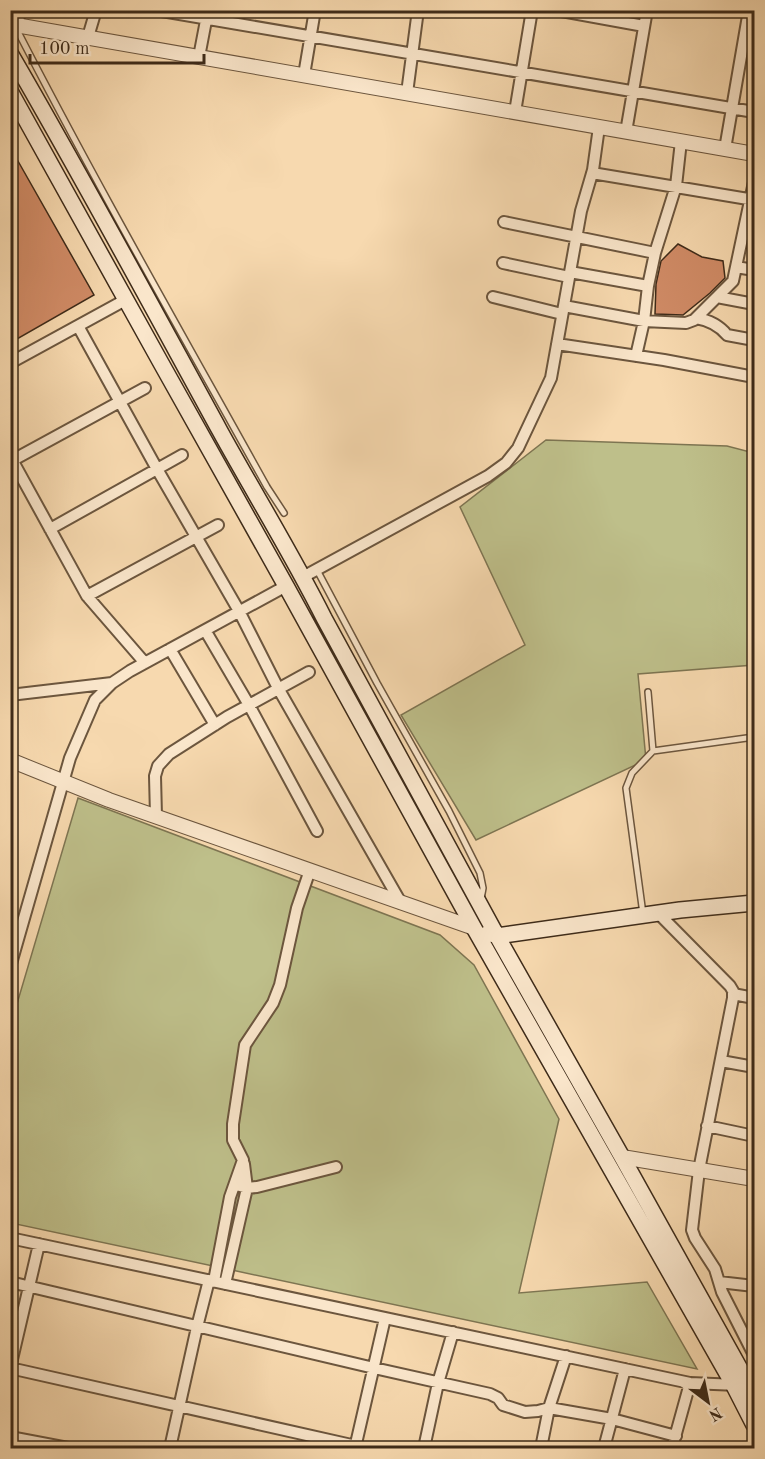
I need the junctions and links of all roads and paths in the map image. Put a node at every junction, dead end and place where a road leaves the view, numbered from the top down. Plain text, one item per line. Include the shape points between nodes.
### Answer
1 (18, 10) edge
2 (96, 10) edge
3 (156, 10) edge
4 (315, 10) edge
5 (418, 10) edge
6 (532, 10) edge
7 (556, 10) edge
8 (647, 10) edge
9 (749, 10) edge
10 (207, 15) edge
11 (15, 24) edge
12 (644, 26) junction
13 (88, 37) junction
14 (311, 37) junction
15 (743, 46) junction
16 (754, 48) edge
17 (10, 53) edge
18 (411, 54) junction
19 (200, 57) junction
20 (522, 73) junction
21 (304, 75) junction
22 (10, 91) edge
23 (633, 92) junction
24 (407, 93) junction
25 (732, 109) junction
26 (515, 112) junction
27 (754, 112) edge
28 (51, 122) junction
29 (599, 127) junction
30 (33, 132) junction
31 (626, 132) junction
32 (681, 141) junction
33 (725, 149) junction
34 (754, 154) edge
35 (592, 173) junction
36 (754, 182) edge
37 (676, 186) junction
38 (753, 200) edge
39 (504, 222) dead end
40 (576, 236) junction
41 (749, 236) edge
42 (655, 252) junction
43 (503, 263) dead end
44 (736, 267) junction
45 (754, 270) edge
46 (569, 274) junction
47 (648, 286) junction
48 (494, 297) dead end
49 (717, 297) junction
50 (127, 299) junction
51 (754, 304) edge
52 (563, 310) junction
53 (696, 318) junction
54 (644, 321) junction
55 (78, 326) junction
56 (754, 340) edge
57 (557, 344) junction
58 (636, 356) junction
59 (10, 363) edge
60 (754, 377) edge
61 (146, 388) dead end
62 (120, 402) junction
63 (182, 455) dead end
64 (12, 458) edge
65 (157, 469) junction
66 (244, 474) junction
67 (228, 484) junction
68 (258, 484) junction
69 (284, 513) dead end
70 (218, 525) dead end
71 (50, 529) junction
72 (197, 536) junction
73 (317, 570) junction
74 (303, 578) junction
75 (286, 586) junction
76 (87, 596) junction
77 (239, 611) junction
78 (205, 630) junction
79 (170, 649) junction
80 (145, 663) junction
81 (309, 672) dead end
82 (112, 683) junction
83 (278, 688) junction
84 (648, 692) dead end
85 (10, 694) edge
86 (249, 705) junction
87 (215, 725) junction
88 (754, 737) edge
89 (653, 751) junction
90 (10, 760) edge
91 (64, 781) junction
92 (156, 816) junction
93 (317, 831) dead end
94 (310, 870) junction
95 (401, 903) junction
96 (754, 903) edge
97 (480, 906) junction
98 (651, 914) junction
99 (474, 928) junction
100 (496, 936) junction
101 (10, 967) edge
102 (733, 994) junction
103 (754, 998) edge
104 (720, 1060) junction
105 (754, 1067) edge
106 (707, 1126) junction
107 (754, 1136) edge
108 (622, 1157) junction
109 (243, 1160) junction
110 (336, 1167) dead end
111 (699, 1170) junction
112 (754, 1179) edge
113 (234, 1184) junction
114 (247, 1188) junction
115 (10, 1238) edge
116 (39, 1244) junction
117 (10, 1282) edge
118 (216, 1282) junction
119 (719, 1282) junction
120 (754, 1286) edge
121 (29, 1287) junction
122 (385, 1318) junction
123 (197, 1327) junction
124 (453, 1332) junction
125 (754, 1355) edge
126 (566, 1356) junction
127 (10, 1368) edge
128 (374, 1368) junction
129 (625, 1369) junction
130 (438, 1383) junction
131 (690, 1383) junction
132 (733, 1384) junction
133 (753, 1390) edge
134 (180, 1407) junction
135 (549, 1408) junction
136 (612, 1419) junction
137 (754, 1425) edge
138 (676, 1436) junction
139 (10, 1437) edge
140 (356, 1447) edge
141 (68, 1449) edge
142 (170, 1449) edge
143 (424, 1449) edge
144 (541, 1449) edge
145 (604, 1449) edge
146 (672, 1449) edge

1 - 11 street
2 - 13 street
3 - 10 street
4 - 14 street
5 - 18 street
6 - 20 street
7 - 12 street
8 - 12 street
9 - 15 street
10 - 14 street
10 - 19 street
11 - 13 street
11 - 68 lane
12 - 23 street
13 - 19 street
14 - 18 street
14 - 21 street
15 - 16 street
15 - 25 street
17 - 28 main road
18 - 20 street
18 - 24 street
19 - 21 street
20 - 23 street
20 - 26 street
21 - 24 street
22 - 30 main road
23 - 25 street
23 - 31 street
24 - 26 street
25 - 27 street
25 - 33 street
26 - 29 street
28 - 30 main road
28 - 66 main road
29 - 31 street
29 - 35 street
30 - 50 main road
31 - 32 street
32 - 33 street
32 - 37 street
33 - 34 street
35 - 37 street
35 - 40 street
36 - 38 street
37 - 38 street
37 - 42 street
38 - 41 street
39 - 40 street
40 - 42 street
40 - 46 street
41 - 44 street
42 - 47 street
43 - 46 street
44 - 45 street
44 - 49 street via 733,281
46 - 47 street
46 - 52 street
47 - 54 street
48 - 52 street
49 - 51 street
49 - 53 street
50 - 55 street
50 - 67 main road
52 - 54 street
52 - 57 street
53 - 54 street via 686,324
53 - 56 street via 721,327 727,334
54 - 58 street
55 - 59 street
55 - 62 street
57 - 58 street
57 - 73 street via 551,378 518,448 506,463
58 - 60 street
61 - 62 street
62 - 64 street
62 - 65 street
63 - 65 street
64 - 71 street
65 - 71 street
65 - 72 street
66 - 67 main road
66 - 68 main road
67 - 75 main road
68 - 69 lane
68 - 74 main road
70 - 72 street
71 - 76 street
72 - 76 street
72 - 77 street
73 - 74 street
73 - 97 lane via 480,873
74 - 97 main road
75 - 77 street
75 - 99 main road
76 - 80 street
77 - 78 street
77 - 83 street
78 - 79 street
78 - 86 street
79 - 80 street
79 - 87 street
80 - 82 street
81 - 83 street
82 - 85 street
82 - 91 street via 95,700
83 - 86 street
83 - 95 street
84 - 89 lane
86 - 87 street
86 - 93 street
87 - 92 street via 169,754 158,766
88 - 89 lane
89 - 98 lane via 632,773 626,788
90 - 91 street
91 - 92 street
91 - 101 street
92 - 94 street
94 - 95 street
94 - 109 street via 297,908 280,986 245,1045 233,1124 233,1140
95 - 99 street
96 - 98 main road
97 - 100 main road
98 - 100 main road
98 - 102 street via 730,986
99 - 100 main road
99 - 132 main road
100 - 108 main road
102 - 103 street
102 - 104 street
104 - 105 street
104 - 106 street
106 - 107 street
106 - 111 street
108 - 111 street
108 - 133 main road
109 - 113 street
109 - 114 street
110 - 114 street
111 - 112 street
111 - 119 street via 693,1230
113 - 114 street
113 - 118 street
114 - 118 street
115 - 116 street
116 - 118 street
116 - 121 street
117 - 121 street
118 - 122 street
118 - 123 street
119 - 120 street
119 - 125 street
121 - 123 street
121 - 127 street
122 - 124 street
122 - 128 street
123 - 128 street
123 - 134 street
124 - 126 street
124 - 130 street
126 - 129 street
126 - 135 street
127 - 134 street
128 - 130 street
128 - 140 street
129 - 131 street
129 - 136 street
130 - 135 street via 490,1394 503,1405 525,1412
130 - 143 street
131 - 132 street
131 - 138 street
132 - 133 street
132 - 137 main road
134 - 140 street
134 - 142 street
135 - 136 street
135 - 144 street
136 - 138 street
136 - 145 street
138 - 146 street
139 - 141 street

